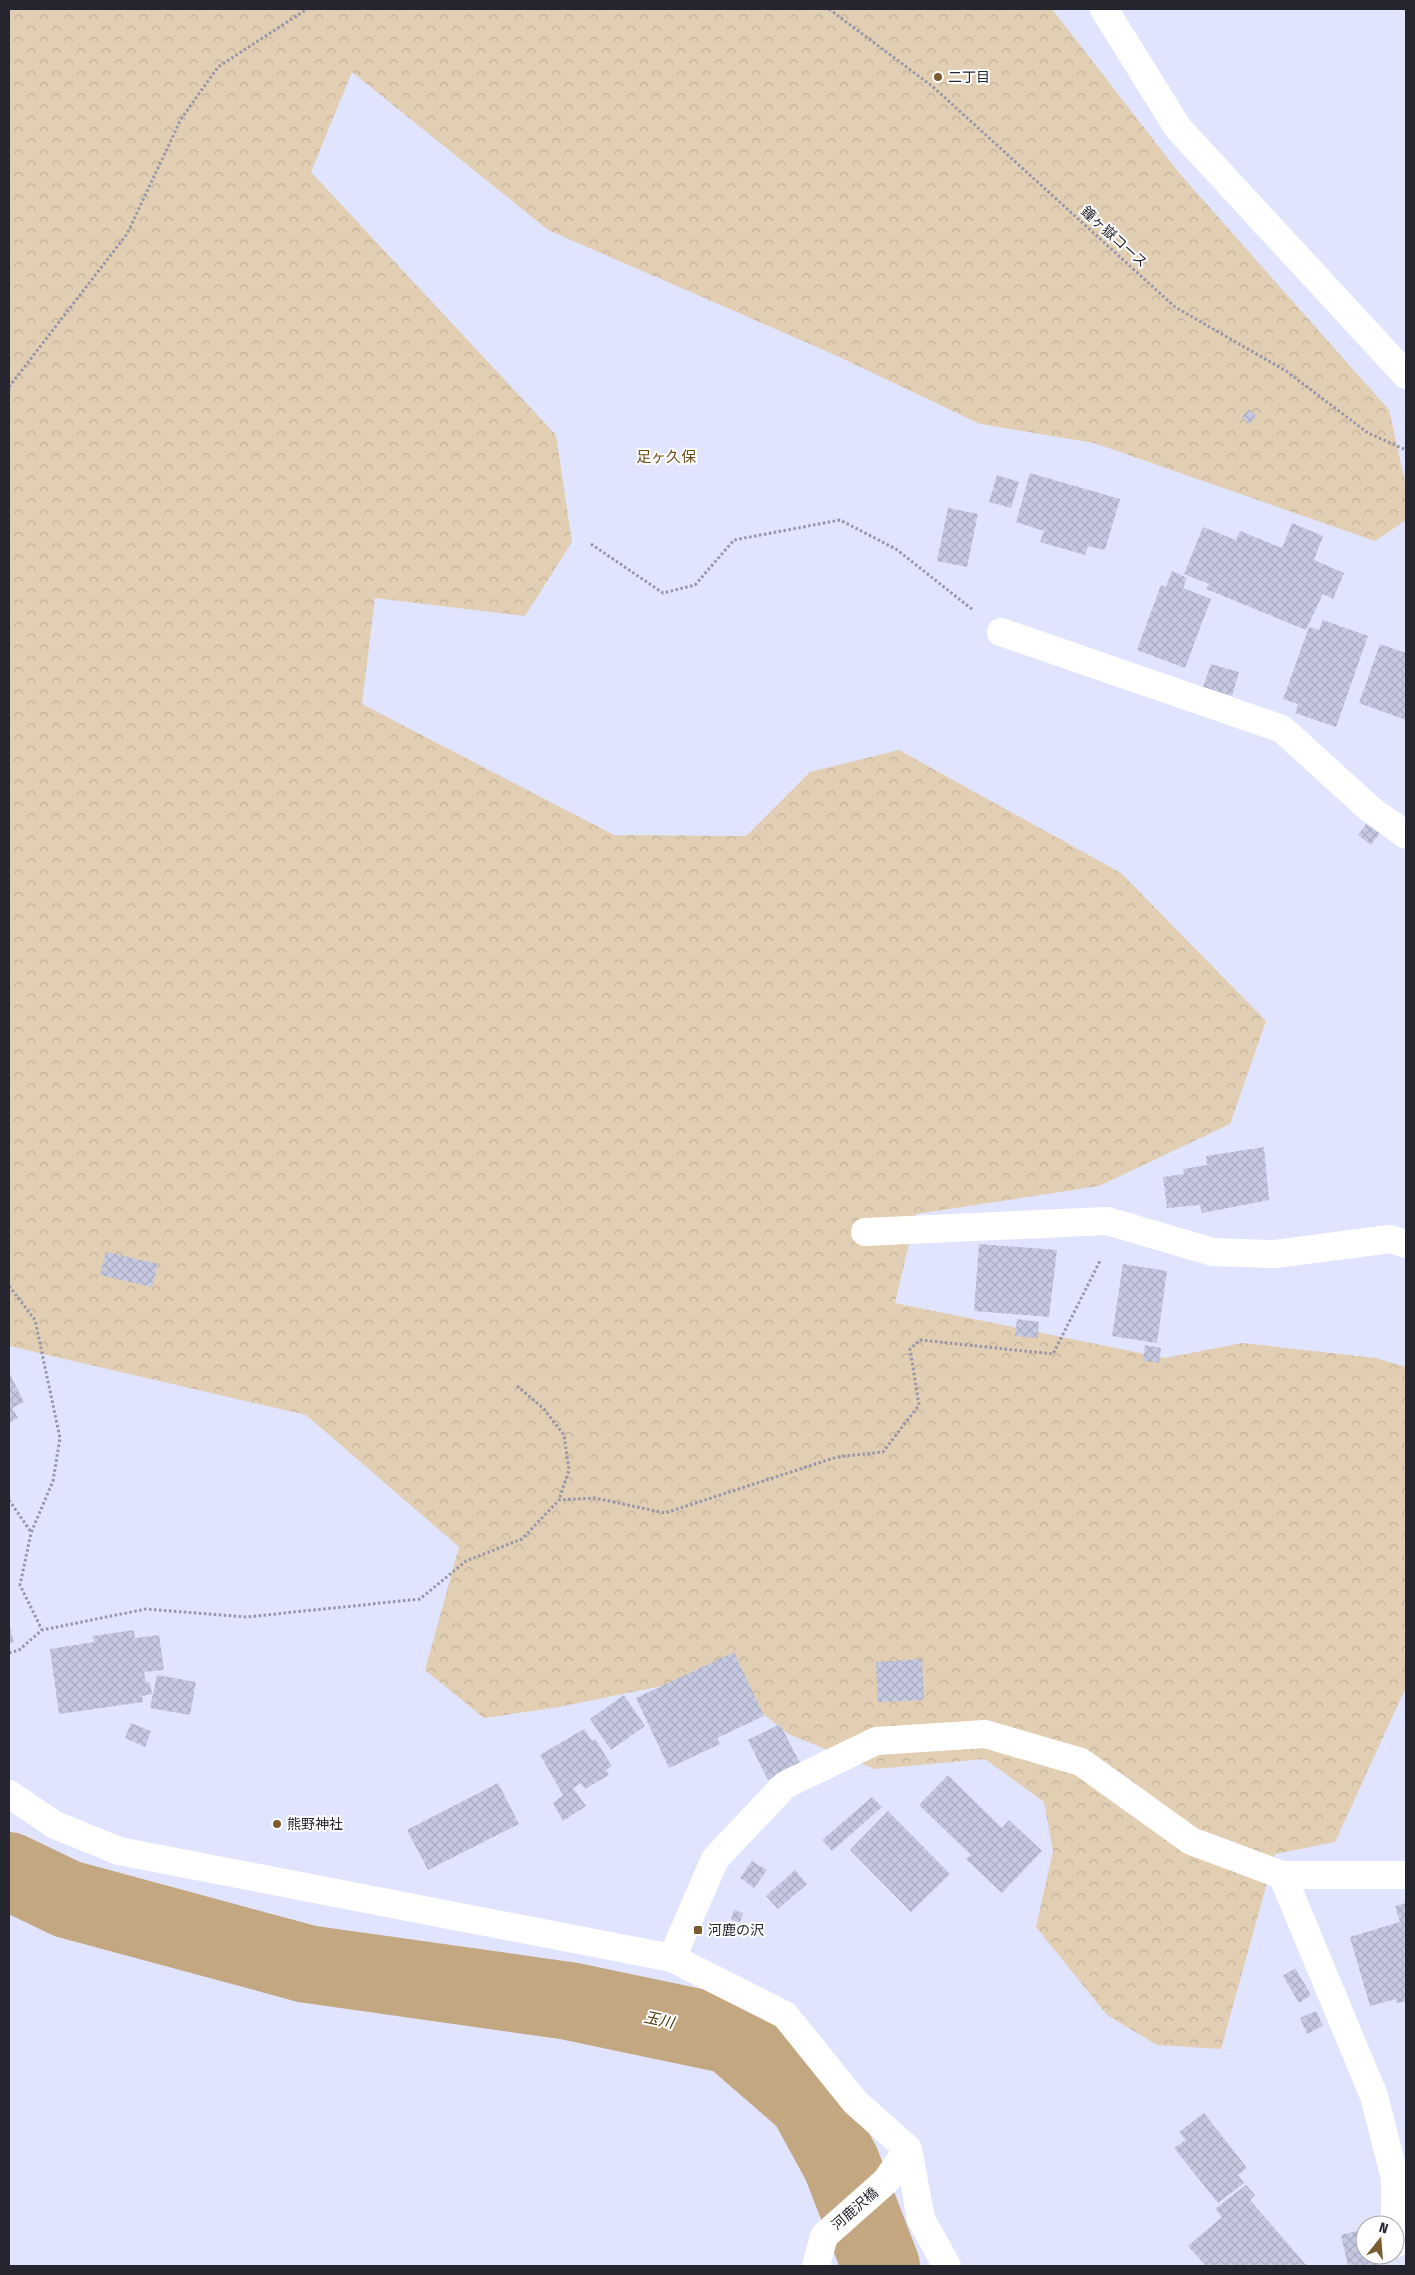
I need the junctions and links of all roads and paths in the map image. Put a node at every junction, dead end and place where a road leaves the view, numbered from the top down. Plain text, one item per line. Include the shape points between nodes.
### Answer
1 (307, 9) edge
2 (829, 9) edge
3 (1104, 9) edge
4 (1406, 375) edge
5 (9, 387) edge
6 (1406, 450) edge
7 (591, 544) dead end
8 (1001, 632) joint
9 (1406, 834) edge
10 (1118, 1225) junction
11 (865, 1232) dead end
12 (1406, 1244) edge
13 (9, 1286) edge
14 (517, 1386) dead end
15 (9, 1500) edge
16 (559, 1500) junction
17 (31, 1533) junction
18 (42, 1630) junction
19 (9, 1653) edge
20 (9, 1794) edge
21 (1282, 1875) junction
22 (1406, 1875) edge
23 (672, 1958) junction
24 (908, 2149) junction
25 (1395, 2215) edge
26 (816, 2266) edge
27 (947, 2266) edge

1 - 5 path via 218,67 181,119 127,234
2 - 6 path, 鐘ヶ嶽コース via 932,86 1175,307 1286,371 1368,433
3 - 4 street via 1178,128
7 - 8 path via 663,593 695,585 734,540 840,520 896,549
8 - 9 street via 1282,730 1370,809
10 - 11 street via 1106,1221
10 - 12 street via 1212,1252 1275,1254 1390,1239
10 - 16 path via 1053,1354 920,1340 910,1349 918,1405 883,1452 837,1457 665,1513 594,1498
13 - 17 path via 35,1320 60,1438 53,1481
14 - 16 path via 544,1409 564,1435 570,1470
15 - 17 path
16 - 18 path via 522,1539 466,1561 420,1600 246,1617 146,1609
17 - 18 path via 20,1585
18 - 19 path via 18,1650
20 - 23 street via 55,1825 119,1851
21 - 22 street
21 - 23 street via 1191,1841 1081,1762 985,1734 876,1741 785,1785 715,1859
21 - 25 street via 1374,2096 1395,2178
23 - 24 street via 785,2015 856,2102
24 - 26 street, 河鹿沢橋 via 886,2181 824,2236
24 - 27 street via 921,2219

